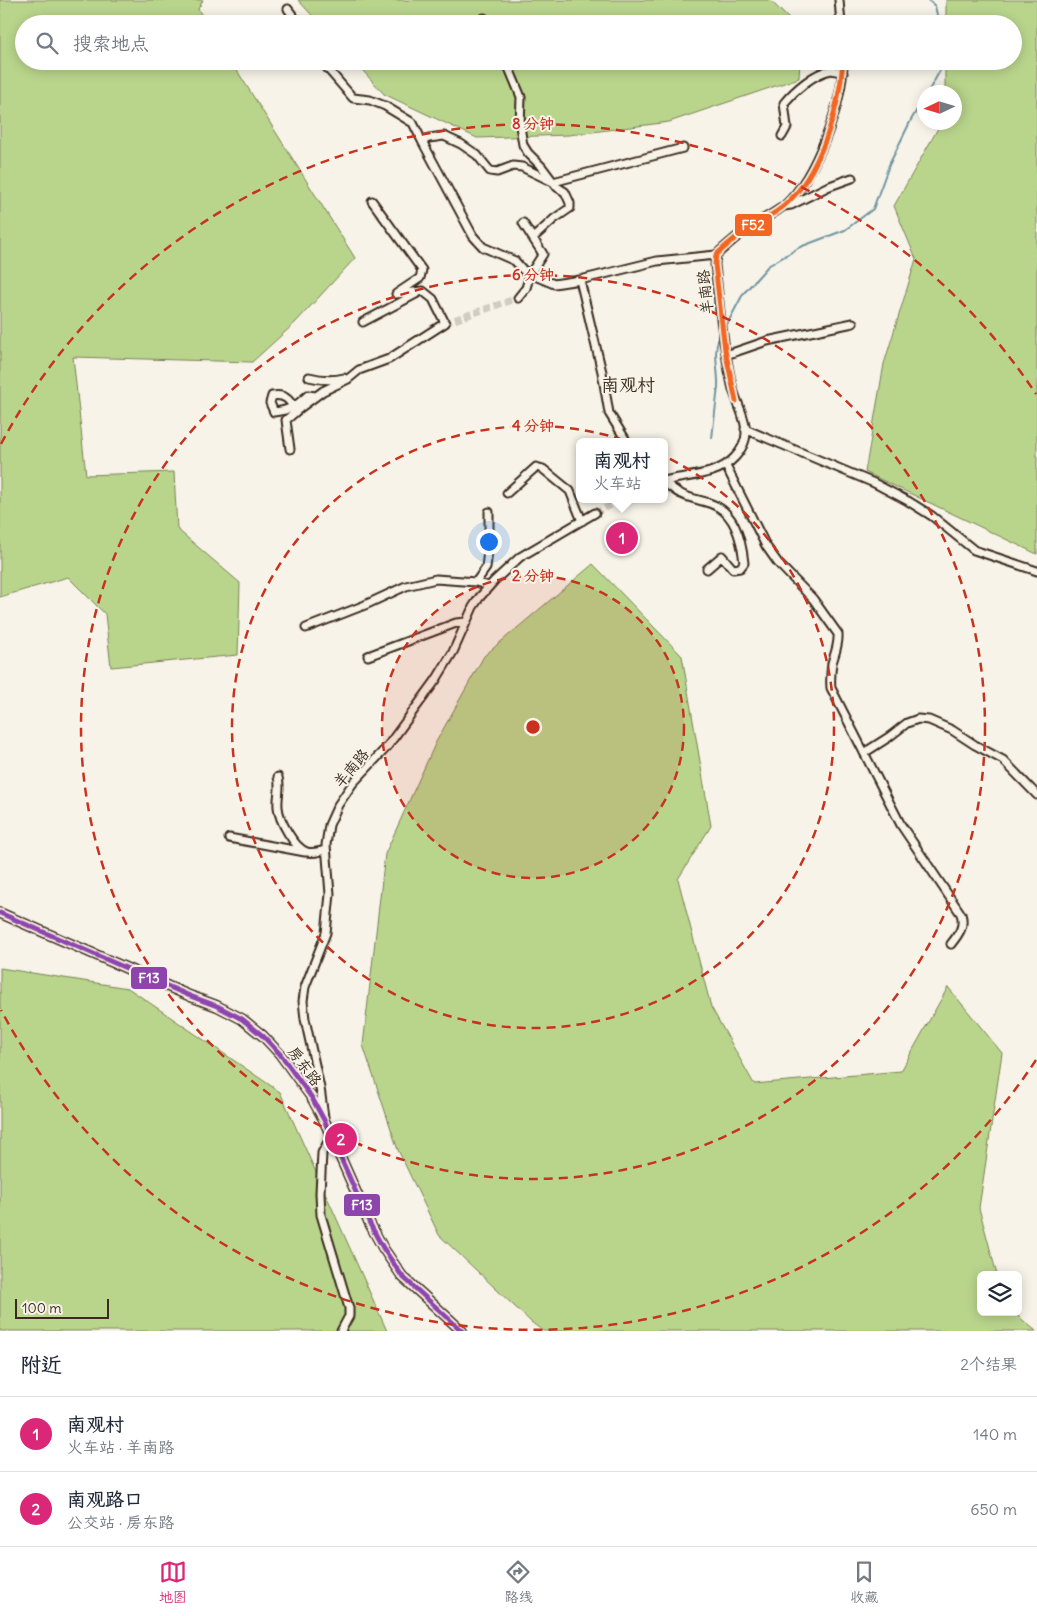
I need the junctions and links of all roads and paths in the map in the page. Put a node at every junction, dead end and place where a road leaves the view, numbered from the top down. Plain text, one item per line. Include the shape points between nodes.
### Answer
1 (839, 0) edge
2 (288, 8) dead end
3 (293, 15) edge
4 (840, 15) edge
5 (329, 70) edge
6 (510, 70) edge
7 (843, 73) joint
8 (782, 136) dead end
9 (422, 141) junction
10 (683, 148) dead end
11 (852, 178) dead end
12 (553, 182) junction
13 (372, 201) dead end
14 (784, 206) junction
15 (524, 223) dead end
16 (533, 238) junction
17 (716, 255) junction
18 (530, 274) junction
19 (580, 280) junction
20 (422, 291) junction
21 (518, 298) tunnel mouth
22 (363, 322) dead end
23 (853, 323) dead end
24 (726, 355) junction
25 (352, 376) junction
26 (309, 377) dead end
27 (316, 396) junction
28 (294, 407) dead end
29 (745, 429) junction
30 (625, 438) edge
31 (290, 449) dead end
32 (726, 466) junction
33 (668, 481) edge
34 (668, 485) edge
35 (507, 493) dead end
36 (489, 512) dead end
37 (595, 513) tunnel mouth
38 (582, 521) junction
39 (707, 569) dead end
40 (1037, 572) edge
41 (476, 582) junction
42 (489, 586) junction
43 (466, 622) junction
44 (306, 628) dead end
45 (368, 656) dead end
46 (864, 753) junction
47 (278, 776) dead end
48 (1037, 795) edge
49 (229, 838) dead end
50 (326, 850) junction
51 (305, 852) junction
52 (0, 914) edge
53 (951, 944) dead end
54 (324, 1120) junction
55 (332, 1135) junction
56 (341, 1331) edge
57 (462, 1331) edge

1 - 4 street
2 - 3 street
5 - 9 street via 353,98 385,106 413,123
6 - 12 street via 520,97 523,145
7 - 8 street via 832,70 797,89 784,103 787,127
7 - 14 street, 羊南路 via 831,124 819,152 798,190
9 - 12 street via 444,136 477,155 490,171 522,167
9 - 18 street via 473,236 483,248 515,261
10 - 12 street
11 - 14 street
12 - 16 street via 565,192 570,208
13 - 20 street via 422,270 420,278 396,294
14 - 17 street, 羊南路 via 750,227
15 - 16 street
16 - 18 street via 543,254
17 - 19 street via 658,261
17 - 24 street, 羊南路
18 - 19 street via 554,284
18 - 21 street via 526,288
19 - 30 street via 609,412
20 - 22 street
20 - 25 street via 433,299 445,323 389,359 359,370
23 - 24 street via 767,341
24 - 29 street, 羊南路
25 - 26 street via 336,380
25 - 27 street
27 - 28 street via 308,395
27 - 31 street via 286,420
29 - 32 street via 743,446
29 - 40 street via 874,483 932,516 974,550
32 - 33 street
32 - 46 street via 766,546 778,563 814,599 838,634 831,688
34 - 39 street via 681,495 719,507 734,525 744,563 733,569 722,556
35 - 38 street via 536,467 543,469 570,491
36 - 41 street via 486,568
37 - 38 street, 羊南路
38 - 42 street, 羊南路 via 520,557
41 - 42 street
41 - 44 street via 436,579 406,586
42 - 43 street, 羊南路 via 478,598
43 - 45 street
43 - 50 street, 羊南路 via 453,652 406,723 338,805 329,825
46 - 48 street via 907,723 929,720 1004,760
46 - 53 street via 901,825 961,914 962,927
47 - 51 street via 280,818 293,840
49 - 51 street
50 - 51 street
50 - 54 street, 羊南路 via 330,894 326,933 305,987 303,1001
52 - 54 main road, 房东路 via 242,1019 280,1054
54 - 55 main road, 房东路
55 - 56 street via 322,1152 321,1215 349,1308 349,1316
55 - 57 main road, 房东路 via 383,1248 402,1276

